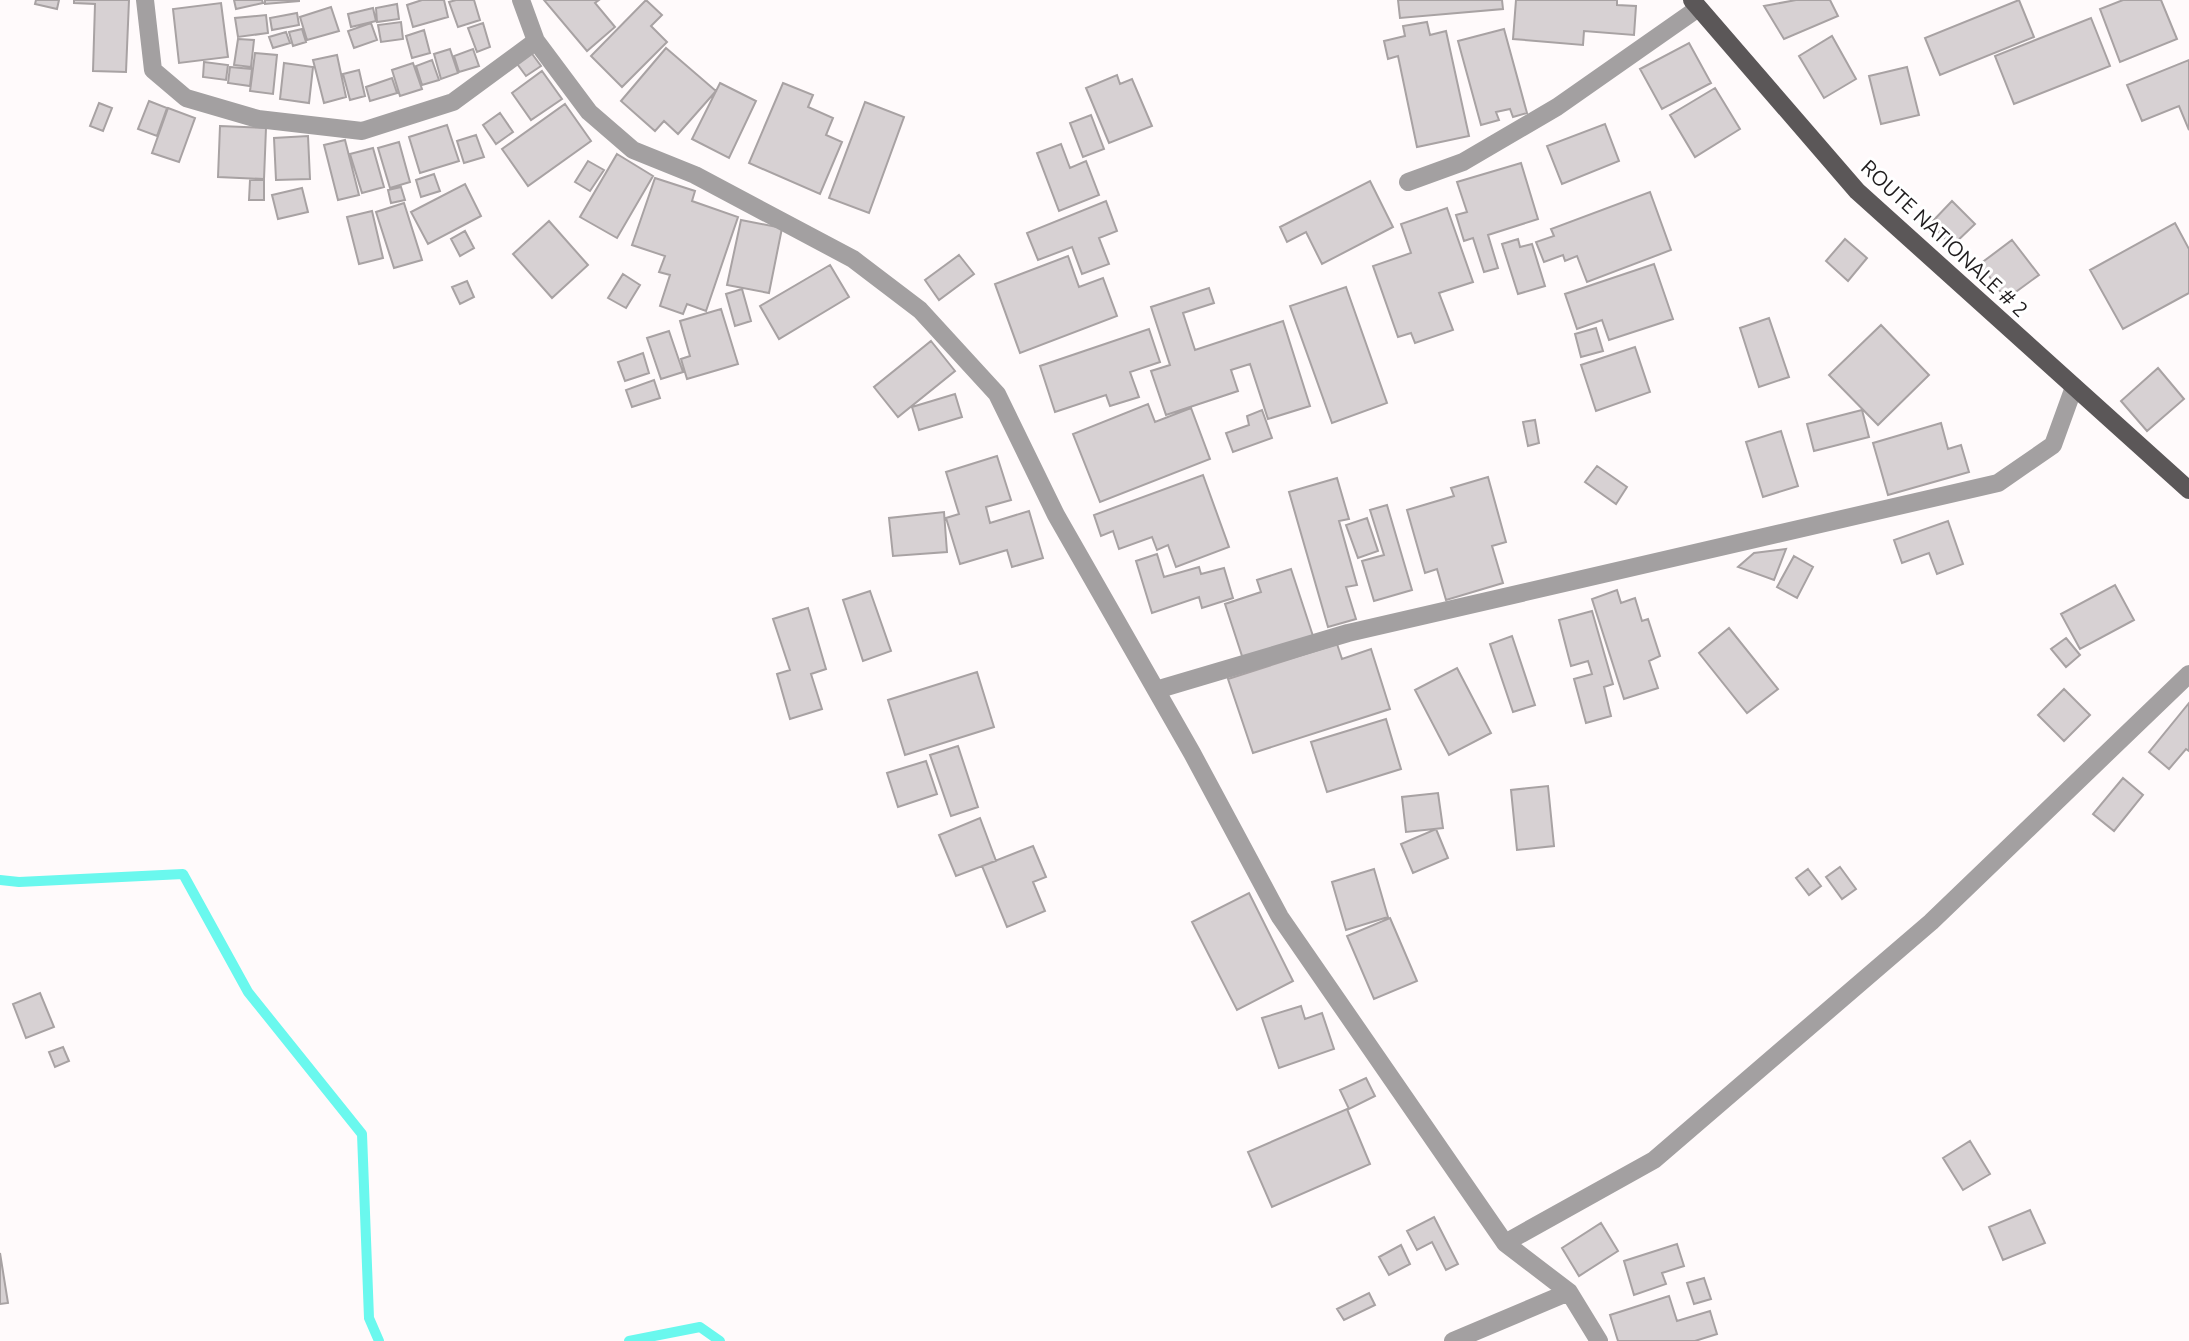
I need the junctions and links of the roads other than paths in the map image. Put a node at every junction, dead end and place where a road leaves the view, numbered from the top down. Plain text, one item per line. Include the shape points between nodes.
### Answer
1 (145, 0) edge
2 (521, 0) edge
3 (1694, 5) edge
4 (536, 41) junction
5 (1408, 182) dead end
6 (2074, 387) junction
7 (2189, 490) edge
8 (2189, 674) edge
9 (1156, 690) junction
10 (1505, 1243) junction
11 (1569, 1292) junction
12 (1453, 1341) edge
13 (1599, 1341) edge

1 - 4 street via 153,70 186,98 258,119 362,131 453,102
2 - 4 street
3 - 5 street via 1557,107 1463,162
3 - 6 main road, ROUTE NATIONALE # 2 via 1857,191
4 - 9 street via 589,112 633,150 695,175 853,259 920,310 997,394 1056,515
6 - 7 main road, ROUTE NATIONALE # 2
6 - 9 street via 2053,445 1997,483 1348,633
8 - 10 street via 1931,922 1654,1160
9 - 10 street via 1280,917
10 - 11 street
11 - 12 street
11 - 13 street

